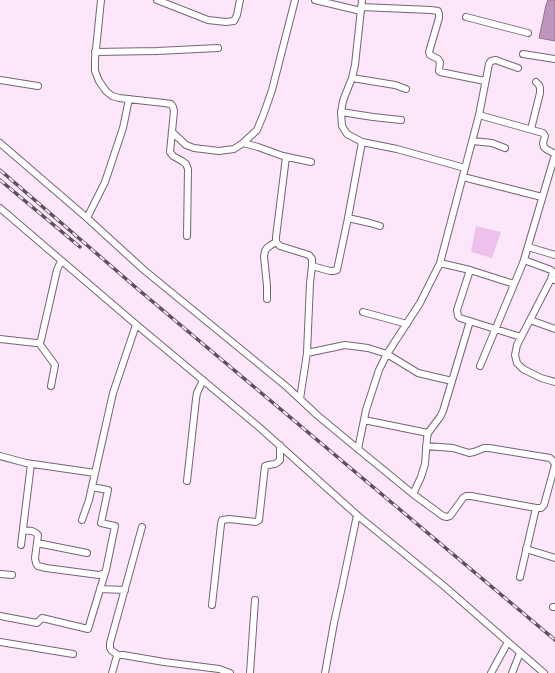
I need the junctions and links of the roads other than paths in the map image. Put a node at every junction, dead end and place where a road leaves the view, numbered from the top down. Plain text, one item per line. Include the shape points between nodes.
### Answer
1 (101, 0) edge
2 (157, 0) edge
3 (240, 0) edge
4 (295, 0) edge
5 (315, 0) edge
6 (362, 0) edge
7 (361, 9) junction
8 (466, 17) dead end
9 (528, 33) dead end
10 (218, 48) dead end
11 (95, 52) junction
12 (523, 54) dead end
13 (555, 59) edge
14 (518, 68) dead end
15 (352, 78) junction
16 (0, 80) edge
17 (486, 81) junction
18 (536, 82) dead end
19 (38, 86) dead end
20 (406, 88) dead end
21 (129, 99) junction
22 (341, 112) junction
23 (479, 115) junction
24 (401, 120) dead end
25 (531, 129) junction
26 (172, 132) junction
27 (472, 141) junction
28 (362, 142) junction
29 (0, 143) edge
30 (243, 143) junction
31 (505, 148) dead end
32 (555, 155) edge
33 (286, 157) junction
34 (311, 162) dead end
35 (465, 168) junction
36 (463, 177) junction
37 (542, 198) junction
38 (0, 208) edge
39 (87, 218) junction
40 (348, 218) junction
41 (380, 226) dead end
42 (187, 236) dead end
43 (276, 242) junction
44 (528, 246) junction
45 (555, 255) edge
46 (524, 260) junction
47 (61, 261) junction
48 (440, 263) junction
49 (312, 266) junction
50 (470, 270) junction
51 (553, 279) edge
52 (514, 284) junction
53 (267, 299) dead end
54 (363, 312) dead end
55 (530, 320) junction
56 (470, 321) junction
57 (407, 324) junction
58 (136, 325) junction
59 (495, 328) junction
60 (555, 330) edge
61 (521, 337) junction
62 (0, 339) edge
63 (39, 343) junction
64 (307, 353) junction
65 (388, 354) junction
66 (480, 366) dead end
67 (203, 380) junction
68 (452, 381) junction
69 (555, 381) edge
70 (51, 386) dead end
71 (300, 400) junction
72 (364, 420) junction
73 (428, 433) junction
74 (280, 445) junction
75 (426, 446) junction
76 (358, 449) junction
77 (0, 456) edge
78 (31, 464) junction
79 (95, 473) junction
80 (187, 481) dead end
81 (92, 487) junction
82 (548, 491) junction
83 (555, 493) edge
84 (413, 494) junction
85 (536, 508) junction
86 (357, 515) junction
87 (82, 520) dead end
88 (142, 527) dead end
89 (23, 530) junction
90 (37, 543) junction
91 (21, 545) dead end
92 (526, 549) junction
93 (87, 553) dead end
94 (555, 558) edge
95 (105, 573) junction
96 (0, 574) edge
97 (12, 575) dead end
98 (520, 577) dead end
99 (100, 589) junction
100 (124, 590) junction
101 (255, 600) dead end
102 (212, 605) dead end
103 (0, 616) edge
104 (0, 642) edge
105 (508, 642) junction
106 (520, 653) junction
107 (73, 654) dead end
108 (118, 654) junction
109 (112, 673) edge
110 (230, 673) edge
111 (250, 673) edge
112 (325, 673) edge
113 (492, 673) edge
114 (512, 673) edge
115 (544, 673) edge

1 - 11 street
2 - 3 street via 208,20 226,22 234,21
4 - 30 street via 264,113 257,130
5 - 7 street
6 - 7 street
7 - 15 street
7 - 17 street via 438,11 439,18 429,52 440,62 439,71
8 - 9 street
10 - 11 street
11 - 21 street via 95,71 106,91 112,96
12 - 13 street
14 - 17 street via 496,60 491,61
15 - 20 street
15 - 22 street
16 - 19 street
17 - 23 street
18 - 25 street via 540,93
21 - 26 street via 171,104 174,107
21 - 39 street via 123,128 105,182
22 - 24 street
22 - 28 street via 342,126 347,134
23 - 25 street
23 - 27 street
25 - 32 street via 543,133 544,147
26 - 30 street via 194,148 213,151 234,149
26 - 42 street via 170,152 186,164 188,169
27 - 31 street via 492,143
27 - 35 street
28 - 35 street
28 - 40 street
29 - 39 street
30 - 33 street
32 - 37 street
33 - 34 street
33 - 43 street
35 - 36 street
36 - 37 street
36 - 48 street
37 - 44 street
38 - 47 street
39 - 71 street via 144,270
40 - 41 street
40 - 49 street via 337,270 330,271
43 - 49 street via 280,246 309,255 312,258
43 - 53 street via 267,248 264,256
44 - 45 street
44 - 46 street
46 - 51 street via 551,270 554,272
46 - 52 street
47 - 58 street
47 - 63 street
48 - 50 street
48 - 57 street
49 - 64 street
50 - 52 street
50 - 56 street via 457,313 460,318
51 - 55 street
52 - 59 street
54 - 57 street
55 - 60 street
55 - 61 street
56 - 59 street
56 - 68 street
57 - 65 street
58 - 67 street
58 - 79 street via 114,393
59 - 61 street
59 - 66 street
61 - 69 street via 515,355 517,363 531,374
62 - 63 street
63 - 70 street via 55,365
64 - 65 street via 344,345
64 - 71 street
65 - 68 street via 418,373
65 - 72 street via 379,370
67 - 74 street
67 - 80 street via 196,399
68 - 73 street via 440,417
71 - 76 street
72 - 73 street
72 - 76 street
73 - 75 street
74 - 86 street
74 - 102 street via 280,460 265,466 258,520 222,520
75 - 82 street via 453,448 469,453 489,448 550,458 554,465
75 - 84 street via 424,470
76 - 84 street
77 - 78 street
78 - 79 street
78 - 89 street
79 - 81 street
81 - 87 street
81 - 95 street via 108,490 100,523 115,526
82 - 83 street
82 - 85 street via 544,505
84 - 85 street via 447,517 466,496
85 - 92 street
86 - 105 street
86 - 112 street
88 - 100 street
89 - 90 street via 36,533
89 - 91 street
90 - 93 street
90 - 95 street via 35,558 38,566 99,575
92 - 94 street
92 - 98 street
95 - 99 street
96 - 97 street
99 - 100 street
99 - 103 street via 88,629 42,618 37,623
100 - 108 street via 110,643 112,651
101 - 111 street
104 - 107 street
105 - 106 street
105 - 113 street
106 - 114 street
106 - 115 street
108 - 109 street
108 - 110 street via 219,669

